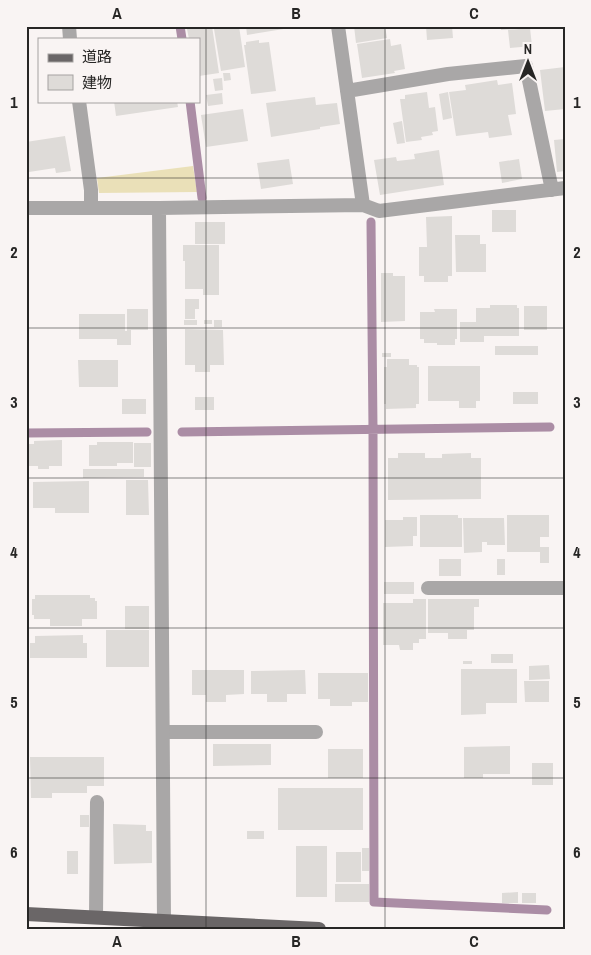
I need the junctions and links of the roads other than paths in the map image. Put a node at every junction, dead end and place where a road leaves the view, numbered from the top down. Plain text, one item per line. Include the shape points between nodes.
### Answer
1 (338, 26) edge
2 (347, 92) junction
3 (79, 102) edge
4 (559, 189) edge
5 (362, 205) junction
6 (26, 208) edge
7 (91, 208) junction
8 (160, 208) junction
9 (428, 588) dead end
10 (565, 588) edge
11 (163, 732) junction
12 (316, 732) dead end
13 (98, 802) dead end
14 (26, 914) edge
15 (96, 917) junction
16 (164, 921) junction
17 (319, 929) edge

1 - 2 street
2 - 4 street via 448,74 526,66
2 - 5 street
3 - 7 street
4 - 5 street via 379,211
5 - 8 street
6 - 7 street
7 - 8 street
8 - 11 street
9 - 10 street
11 - 12 street
11 - 16 street
13 - 15 street
14 - 15 main road
15 - 16 main road
16 - 17 main road

